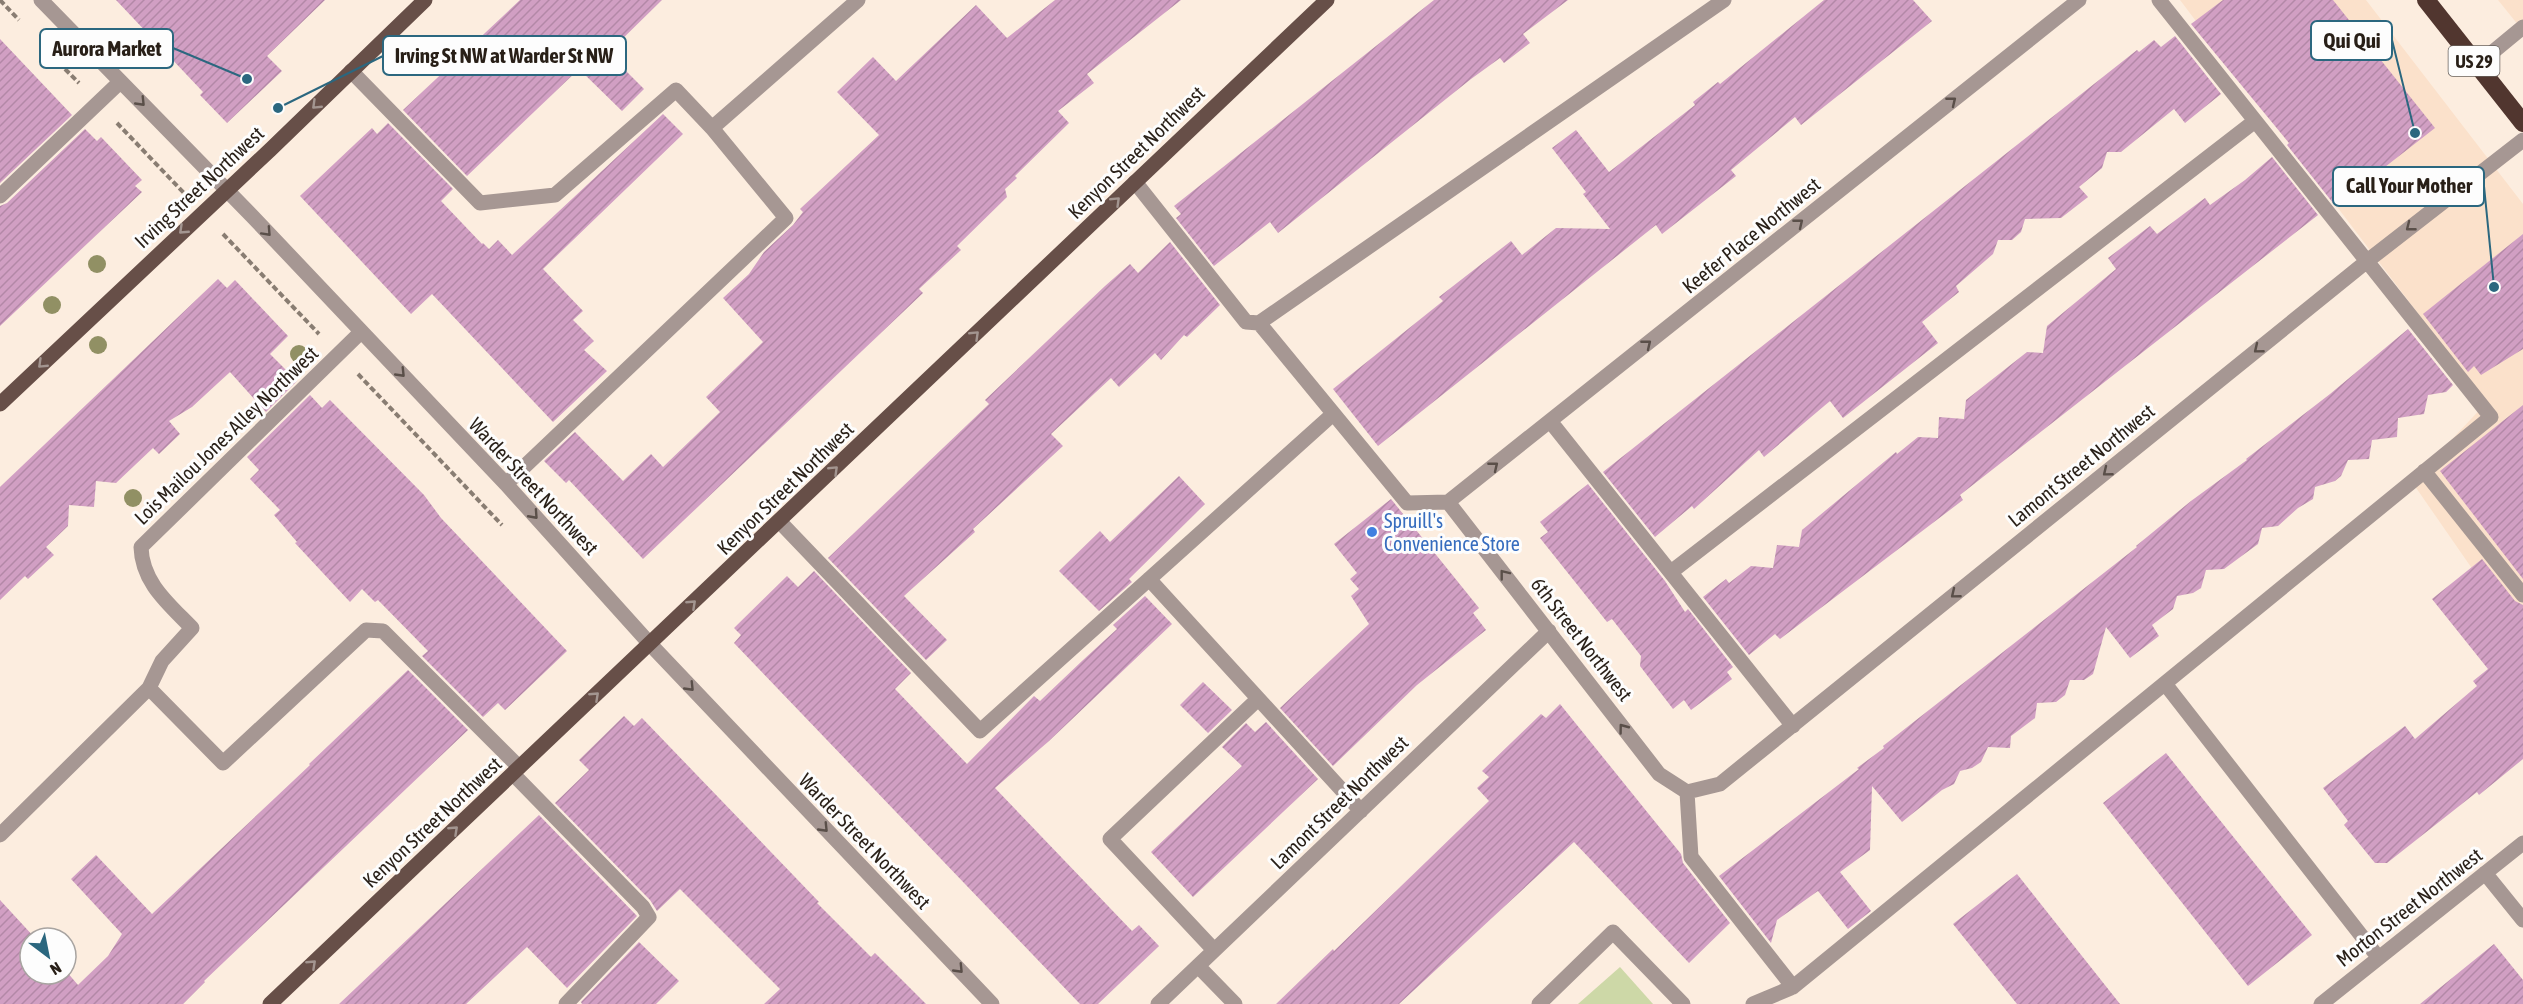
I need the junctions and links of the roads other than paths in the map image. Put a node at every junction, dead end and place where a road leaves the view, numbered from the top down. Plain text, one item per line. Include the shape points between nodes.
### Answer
1 (41, 0) edge
2 (424, 0) edge
3 (858, 0) edge
4 (1327, 0) edge
5 (1724, 0) edge
6 (2079, 0) edge
7 (2159, 0) edge
8 (2426, 0) edge
9 (2523, 27) edge
10 (2477, 65) junction
11 (351, 71) junction
12 (120, 82) junction
13 (2255, 121) junction
14 (2523, 123) edge
15 (712, 128) junction
16 (2523, 140) edge
17 (1135, 182) junction
18 (226, 190) junction
19 (0, 196) edge
20 (2366, 262) junction
21 (1259, 323) junction
22 (361, 332) junction
23 (0, 404) edge
24 (1333, 414) junction
25 (1550, 421) junction
26 (2424, 471) junction
27 (506, 484) junction
28 (1449, 502) junction
29 (780, 522) junction
30 (1671, 572) junction
31 (1149, 579) junction
32 (2523, 595) edge
33 (1549, 631) junction
34 (650, 644) junction
35 (2166, 685) junction
36 (149, 688) junction
37 (1258, 699) junction
38 (1793, 726) junction
39 (516, 771) junction
40 (1687, 792) junction
41 (1361, 811) junction
42 (0, 835) edge
43 (2523, 843) edge
44 (2485, 873) junction
45 (2523, 920) edge
46 (1214, 950) junction
47 (2378, 957) junction
48 (1198, 966) junction
49 (1793, 987) junction
50 (270, 1004) edge
51 (566, 1004) edge
52 (992, 1004) edge
53 (1158, 1004) edge
54 (1234, 1004) edge
55 (1539, 1004) edge
56 (1683, 1004) edge
57 (1753, 1004) edge
58 (2321, 1004) edge

1 - 12 street, Warder Street Northwest
2 - 11 main road, Irving Street Northwest
3 - 15 street
4 - 17 main road, Kenyon Street Northwest
5 - 21 street
25 -> 6 street, Keefer Place Northwest
7 - 13 street
8 - 10 highway, US 29
9 - 10 street
10 - 14 highway, US 29
11 - 15 street via 480,203 555,195 676,90
11 -> 18 main road, Irving Street Northwest
12 -> 18 street, Warder Street Northwest
12 - 19 street
13 - 20 street
13 - 30 street
15 - 27 street via 786,218
16 -> 20 street, Lamont Street Northwest
17 - 21 street via 1246,322
29 -> 17 main road, Kenyon Street Northwest
18 -> 22 street, Warder Street Northwest
18 -> 23 main road, Irving Street Northwest
20 - 26 street via 2491,417
20 -> 38 street, Lamont Street Northwest
21 - 24 street
22 -> 27 street, Warder Street Northwest
22 - 36 street, Lois Mailou Jones Alley Northwest via 141,547 147,578 192,628 162,661
24 - 28 street via 1407,502
24 - 31 street
28 -> 25 street, Keefer Place Northwest
25 - 30 street
26 - 32 street
26 - 35 street
27 -> 34 street, Warder Street Northwest
33 -> 28 street, 6th Street Northwest
29 - 31 street via 980,731
34 -> 29 main road, Kenyon Street Northwest
30 - 38 street
31 - 37 street
40 -> 33 street, 6th Street Northwest via 1659,774
33 - 41 street, Lamont Street Northwest
39 -> 34 main road, Kenyon Street Northwest
34 -> 52 street, Warder Street Northwest
35 - 47 street
35 - 49 street
36 - 39 street via 223,763 366,630 383,631
36 - 42 street, Lois Mailou Jones Alley Northwest
37 - 41 street
37 - 46 street via 1110,839
38 - 40 street, Lamont Street Northwest via 1720,784
50 -> 39 main road, Kenyon Street Northwest
39 - 51 street via 649,917
40 - 49 street via 1691,857
41 - 46 street, Lamont Street Northwest
43 - 44 street, Morton Street Northwest
44 - 45 street
44 - 47 street, Morton Street Northwest
46 - 48 street, Lamont Street Northwest
47 - 58 street, Morton Street Northwest
48 - 53 street, Lamont Street Northwest
48 - 54 street
49 - 57 street
55 - 56 street via 1613,932

